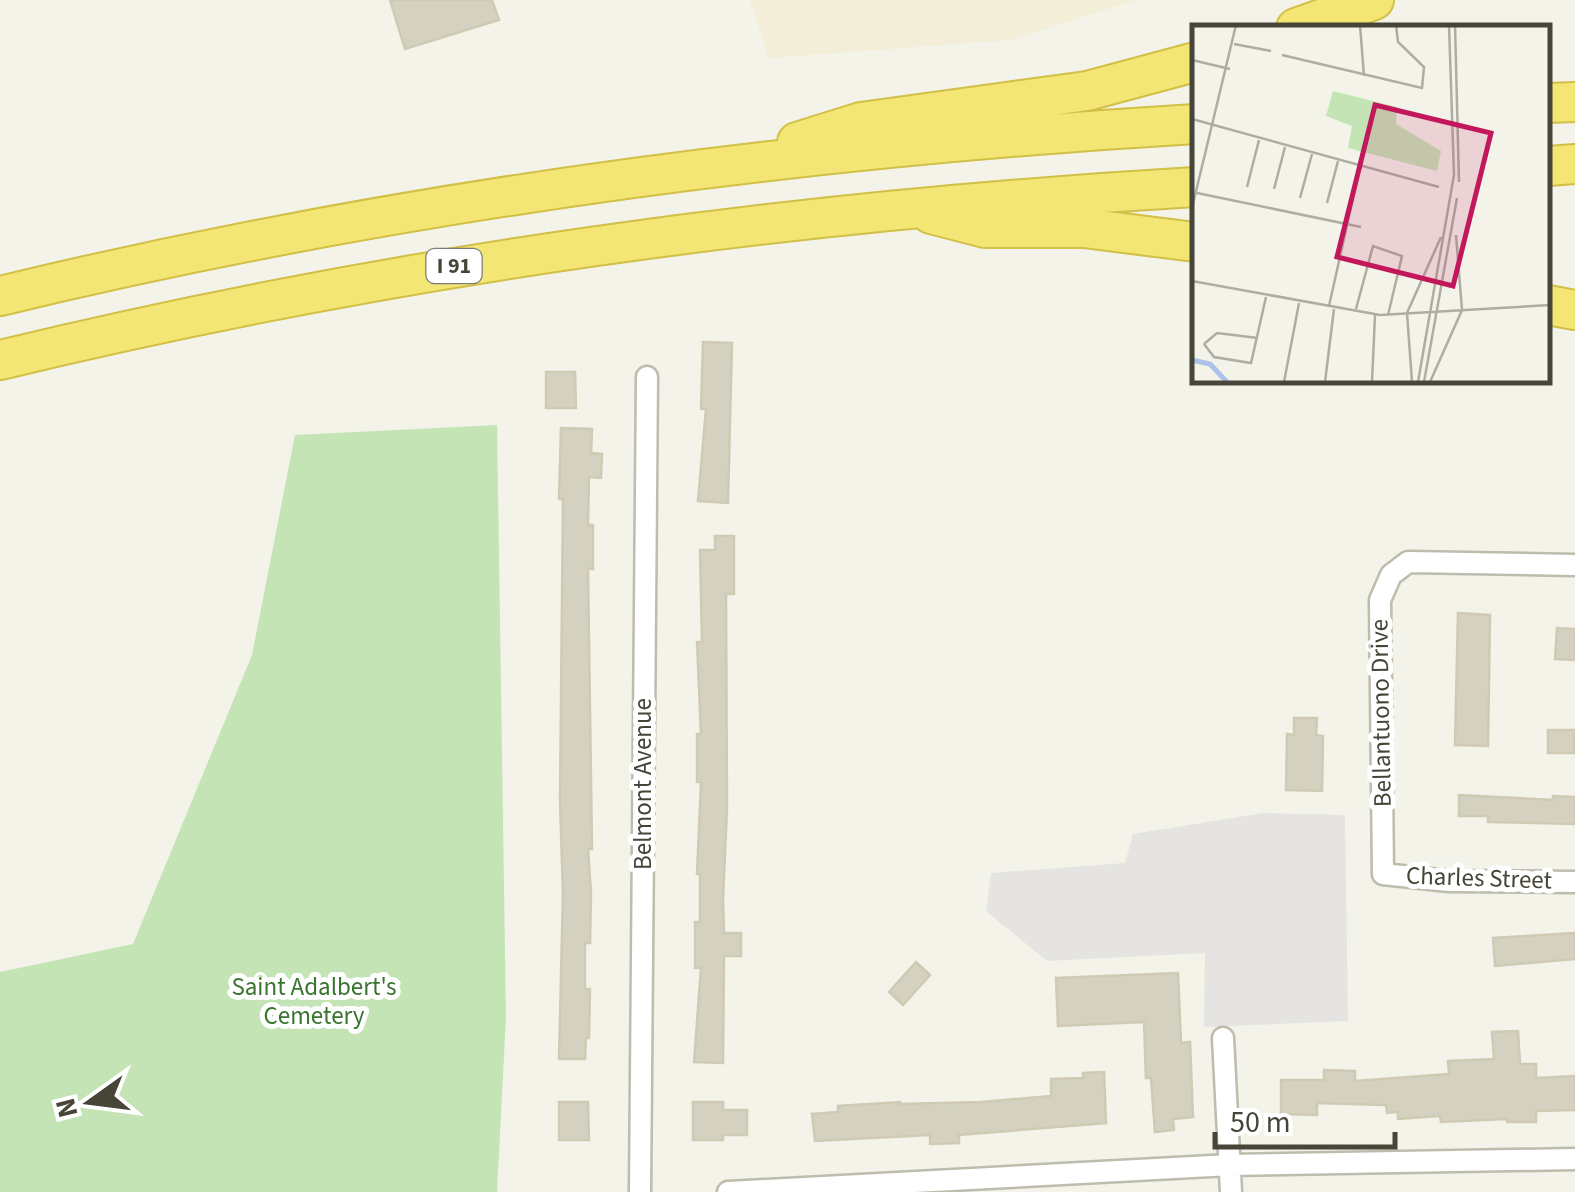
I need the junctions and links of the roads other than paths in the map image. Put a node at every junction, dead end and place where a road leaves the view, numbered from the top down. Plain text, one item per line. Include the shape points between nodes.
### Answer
1 (1374, 0) edge
2 (1304, 25) edge
3 (1192, 63) edge
4 (1575, 102) edge
5 (1550, 103) edge
6 (1192, 124) edge
7 (757, 161) junction
8 (1575, 164) edge
9 (1550, 166) edge
10 (1192, 186) edge
11 (914, 207) junction
12 (1192, 242) edge
13 (0, 296) edge
14 (1550, 305) edge
15 (1575, 310) edge
16 (0, 360) edge
17 (646, 377) dead end
18 (1575, 564) edge
19 (1383, 874) joint
20 (1575, 882) edge
21 (1222, 1038) dead end
22 (1575, 1159) edge
23 (1230, 1165) junction
24 (640, 1192) edge
25 (728, 1192) edge
26 (1231, 1192) edge

1 - 2 highway
3 - 7 highway via 1073,94 848,124
4 - 5 highway
6 - 7 highway
7 - 13 highway via 402,212
8 - 9 highway
10 - 11 highway, I 91
11 - 12 highway via 975,227 1084,228
11 - 16 highway, I 91 via 479,262
14 - 15 highway
17 - 24 street, Belmont Avenue
18 - 19 street, Bellantuono Drive via 1408,562 1391,575 1380,600
19 - 20 street, Charles Street
21 - 23 street
22 - 23 street
23 - 25 street
23 - 26 street

